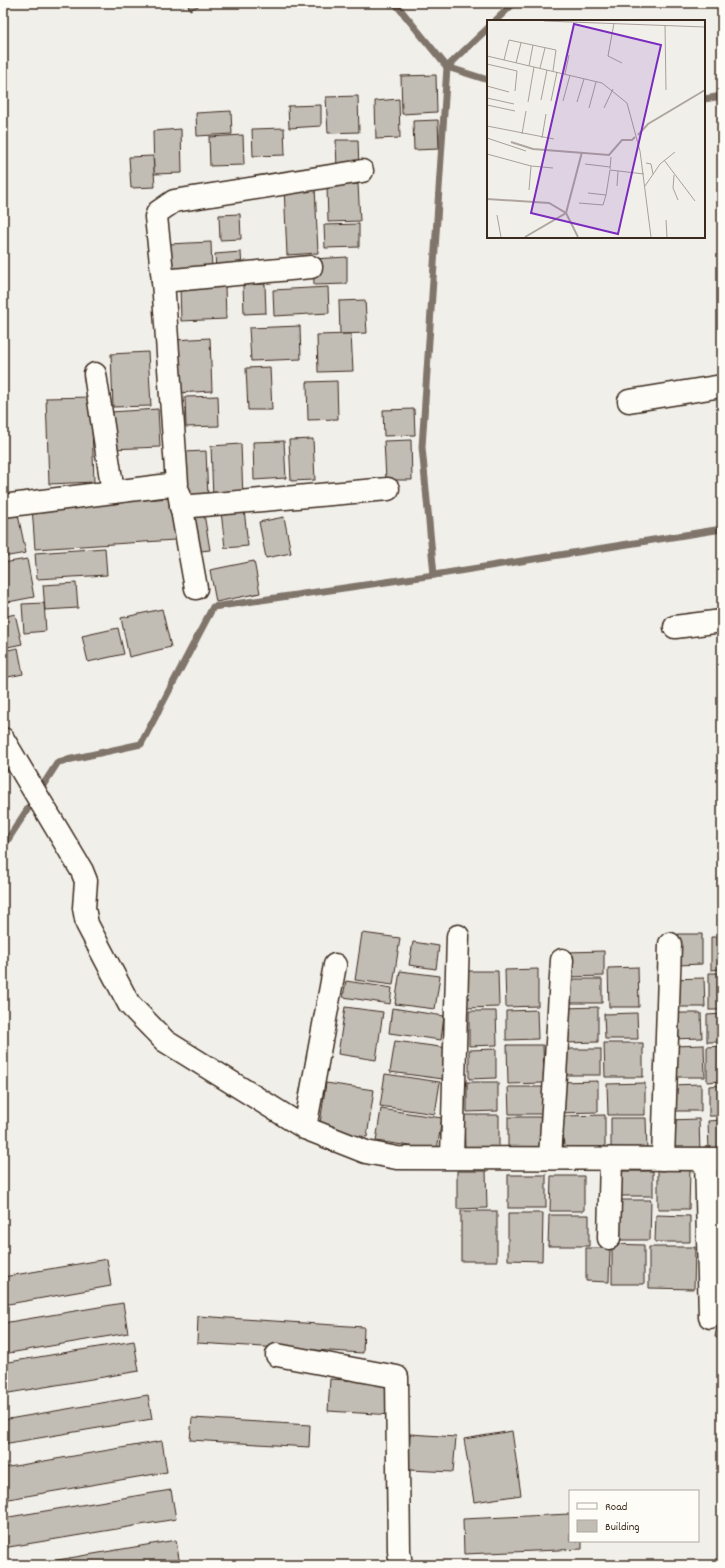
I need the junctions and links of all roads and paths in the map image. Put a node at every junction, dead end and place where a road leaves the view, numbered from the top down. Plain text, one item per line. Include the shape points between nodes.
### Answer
1 (362, 171) dead end
2 (311, 267) dead end
3 (163, 281) junction
4 (95, 374) dead end
5 (722, 386) edge
6 (629, 401) dead end
7 (177, 484) junction
8 (388, 489) dead end
9 (113, 492) junction
10 (3, 506) edge
11 (181, 507) junction
12 (196, 588) dead end
13 (722, 621) edge
14 (675, 627) dead end
15 (3, 739) edge
16 (458, 936) dead end
17 (670, 944) dead end
18 (562, 960) dead end
19 (335, 965) dead end
20 (305, 1128) junction
21 (452, 1158) junction
22 (550, 1158) junction
23 (611, 1159) junction
24 (663, 1159) junction
25 (714, 1159) edge
26 (609, 1238) dead end
27 (710, 1317) dead end
28 (277, 1355) dead end
29 (401, 1565) edge

1 - 3 street via 174,201 158,212 156,217
2 - 3 street
3 - 7 street
4 - 9 street
5 - 6 street
7 - 9 street
7 - 11 street
8 - 11 street
9 - 10 street
11 - 12 street
13 - 14 street
15 - 20 street via 82,871 86,881 84,908 87,924 129,1004 165,1041
16 - 21 street
17 - 24 street
18 - 22 street
19 - 20 street
20 - 21 street via 366,1152 397,1158
21 - 22 street
22 - 23 street
23 - 24 street
23 - 26 street
24 - 25 street
25 - 27 street
28 - 29 street via 397,1377

